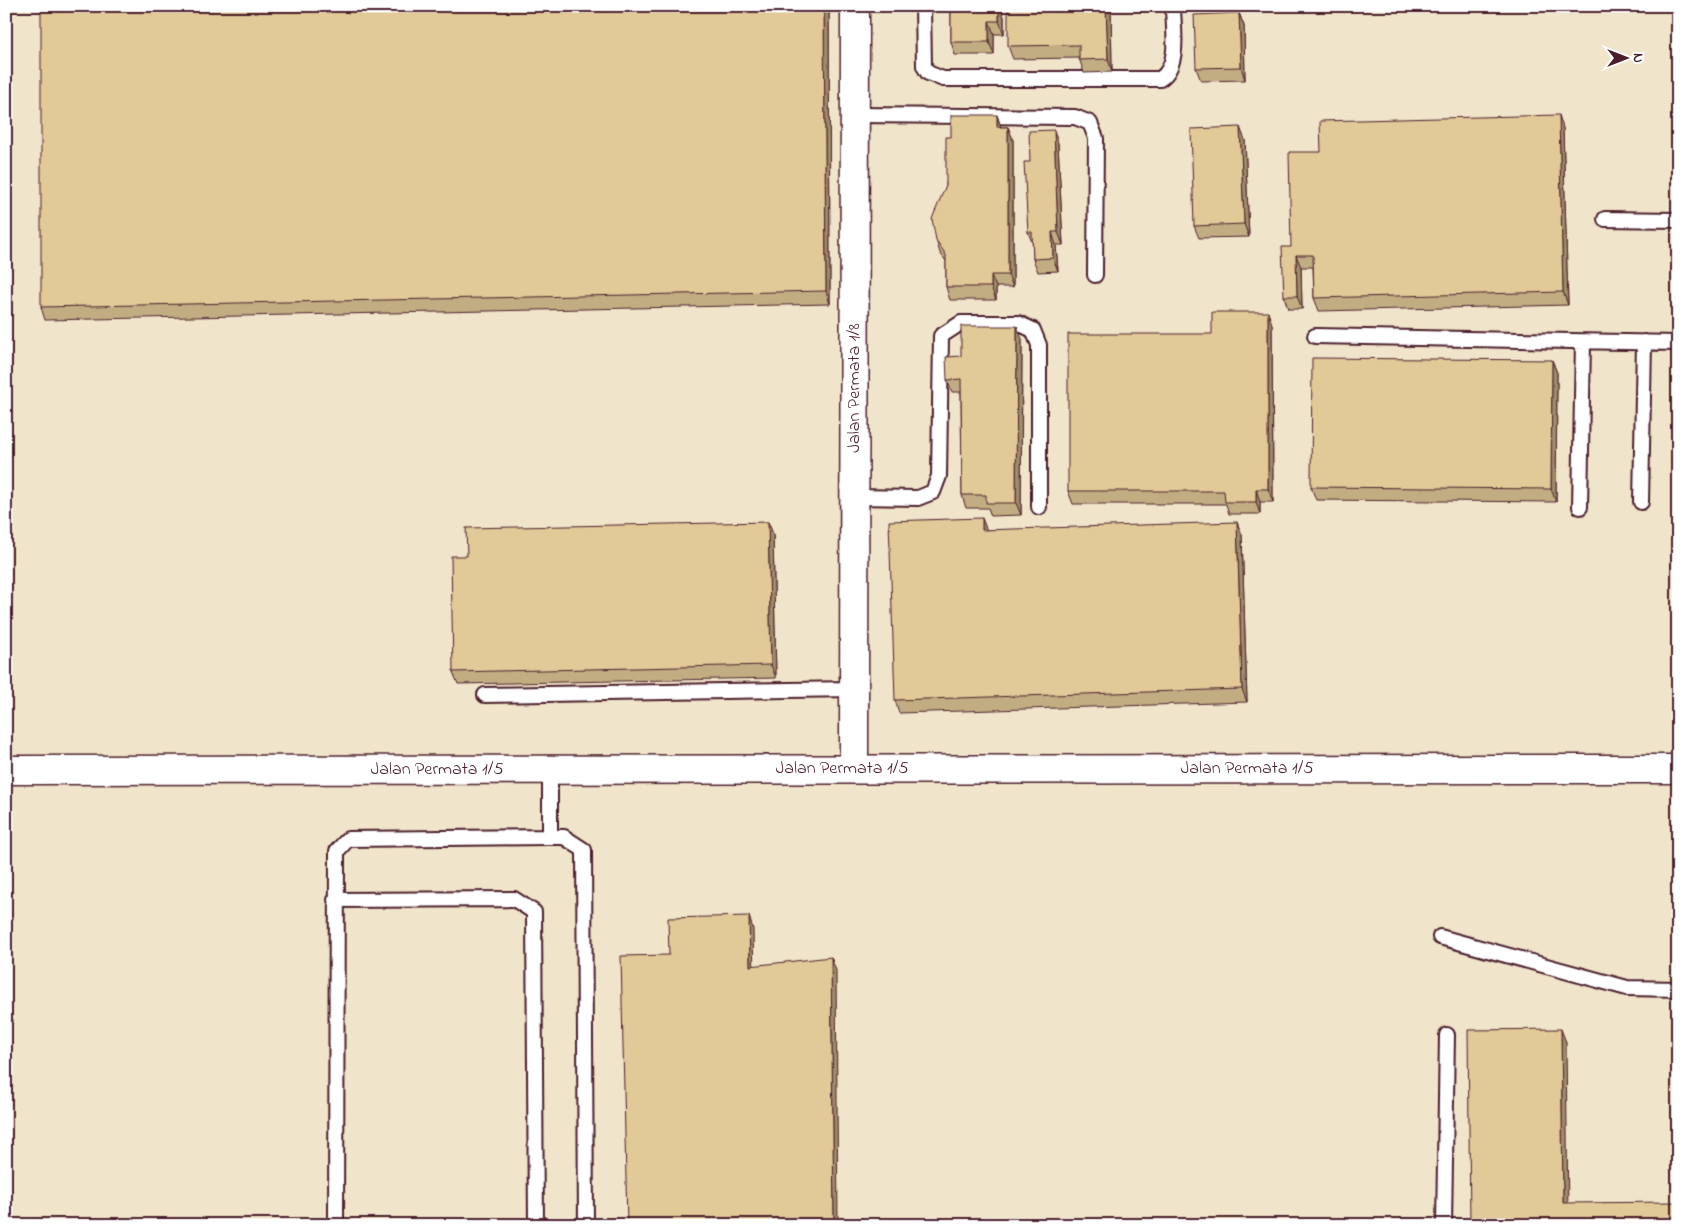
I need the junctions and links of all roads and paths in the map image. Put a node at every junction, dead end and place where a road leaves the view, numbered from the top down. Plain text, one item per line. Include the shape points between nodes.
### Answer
1 (855, 6) edge
2 (923, 6) edge
3 (1174, 6) edge
4 (855, 115) junction
5 (1605, 218) dead end
6 (1678, 220) edge
7 (1095, 275) dead end
8 (1315, 336) dead end
9 (1583, 342) junction
10 (1644, 342) junction
11 (1678, 343) edge
12 (855, 497) junction
13 (1641, 502) dead end
14 (1038, 507) dead end
15 (1580, 507) dead end
16 (854, 689) junction
17 (486, 695) dead end
18 (854, 769) junction
19 (1678, 769) edge
20 (6, 770) edge
21 (550, 770) junction
22 (550, 837) junction
23 (335, 900) junction
24 (1440, 937) dead end
25 (1678, 989) edge
26 (1447, 1035) dead end
27 (336, 1225) edge
28 (536, 1225) edge
29 (586, 1225) edge
30 (1444, 1225) edge

1 - 4 street, Jalan Permata 1/8
2 - 3 lane via 924,66 928,73 943,79 1160,79 1166,75 1173,60
4 - 7 lane via 1075,117 1090,123 1096,138
4 - 12 street, Jalan Permata 1/8
5 - 6 lane
8 - 9 lane
9 - 10 lane
9 - 15 lane
10 - 11 lane
10 - 13 lane
12 - 14 lane via 918,498 933,492 939,476 941,336 961,324 1018,324 1033,330 1039,345
12 - 16 street, Jalan Permata 1/8
16 - 17 lane
16 - 18 street, Jalan Permata 1/8
18 - 19 street, Jalan Permata 1/5
18 - 21 street, Jalan Permata 1/5
20 - 21 street, Jalan Permata 1/5
21 - 22 lane
22 - 23 lane via 348,839 337,851
22 - 29 lane via 564,837 584,850
23 - 27 lane
23 - 28 lane via 514,899 534,912
24 - 25 lane via 1626,988
26 - 30 lane

